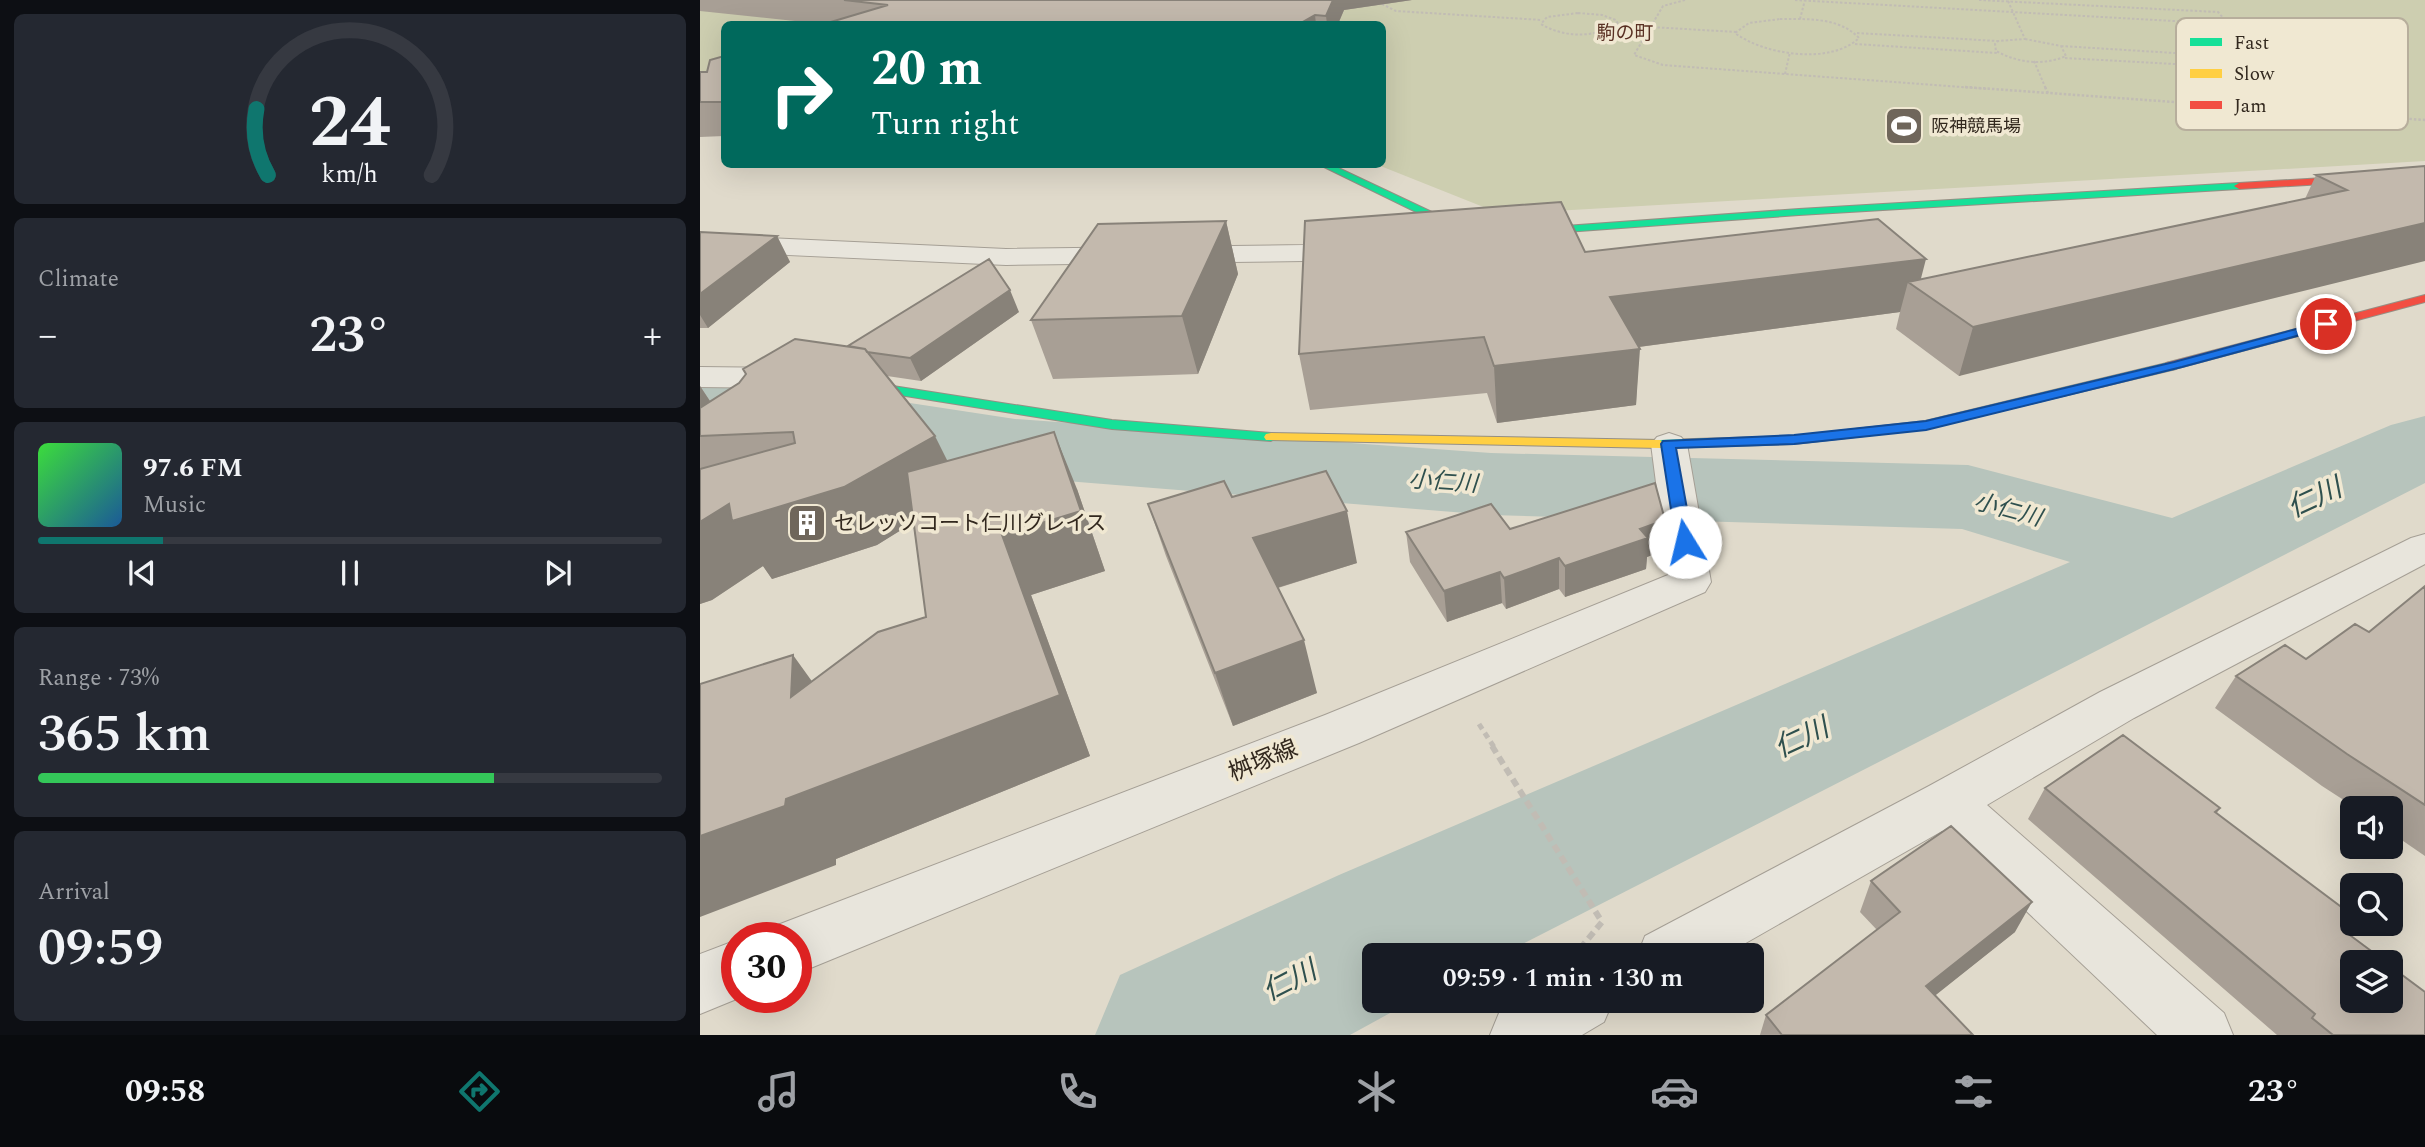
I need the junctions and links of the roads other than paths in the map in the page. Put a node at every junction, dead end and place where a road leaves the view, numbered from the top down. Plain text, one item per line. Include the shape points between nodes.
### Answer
1 (1330, 168) edge
2 (2425, 174) edge
3 (1509, 233) junction
4 (1429, 240) edge
5 (700, 243) edge
6 (1375, 245) edge
7 (2425, 298) edge
8 (700, 377) edge
9 (825, 379) joint
10 (1670, 450) junction
11 (2425, 547) edge
12 (1947, 802) junction
13 (812, 940) edge
14 (1690, 943) edge
15 (721, 976) edge
16 (700, 984) edge
17 (1561, 1013) edge
18 (1521, 1035) edge
19 (2202, 1035) edge

1 - 3 street via 1453,226
2 - 3 street
3 - 4 street
5 - 6 street via 1006,257 1304,253
7 - 10 street via 2177,365 1926,425
8 - 9 street
9 - 10 street via 1094,421 1230,436
10 - 13 street, 桝塚線 via 1690,582 1342,729
11 - 12 street via 2117,705
12 - 14 street
12 - 19 street
15 - 16 street
17 - 18 street

